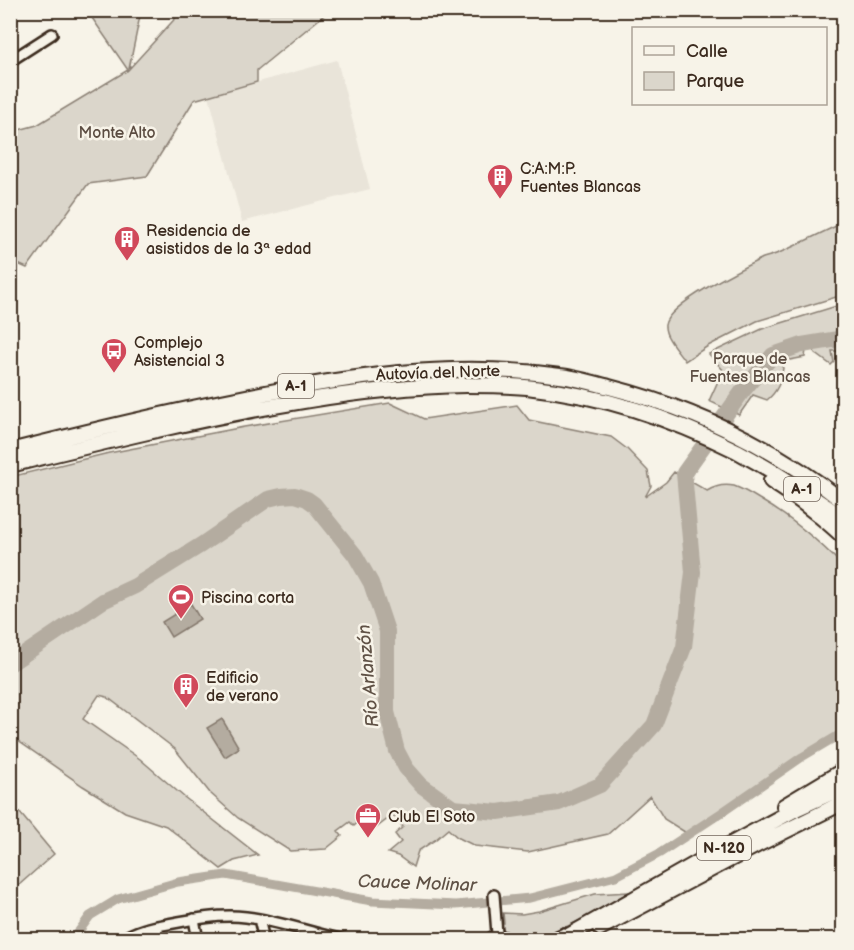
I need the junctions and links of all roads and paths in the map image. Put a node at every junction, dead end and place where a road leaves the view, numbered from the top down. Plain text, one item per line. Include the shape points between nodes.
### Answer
1 (52, 34) dead end
2 (10, 56) edge
3 (11, 61) edge
4 (766, 446) junction
5 (10, 451) edge
6 (10, 465) edge
7 (756, 466) junction
8 (843, 491) edge
9 (843, 502) edge
10 (843, 520) edge
11 (843, 537) edge
12 (843, 770) edge
13 (843, 787) edge
14 (843, 802) edge
15 (718, 851) junction
16 (494, 895) dead end
17 (607, 914) junction
18 (194, 919) junction
19 (259, 919) junction
20 (157, 926) junction
21 (328, 938) edge
22 (502, 938) edge
23 (121, 939) edge
24 (160, 939) edge
25 (198, 939) edge
26 (264, 939) edge
27 (344, 939) edge
28 (549, 939) edge
29 (561, 939) edge
30 (578, 939) edge

1 - 3 street
2 - 3 street
4 - 5 highway, Autovía del Norte / A-1 via 728,423 606,380 588,382 561,376 445,370 298,386
4 - 8 highway
4 - 9 highway, A-1
6 - 7 highway, Autovía del Norte / A-1 via 160,429 314,399 425,386 494,385 614,403 703,434
7 - 10 highway, Autovía del Norte / A-1 via 794,484
7 - 11 highway
12 - 15 highway
13 - 15 highway, N-120
14 - 30 highway, N-120
15 - 17 highway, N-120
16 - 22 street
17 - 28 street
17 - 29 highway, N-120
18 - 19 street
18 - 20 street
18 - 25 street
19 - 21 street
19 - 26 street
20 - 23 street
20 - 24 street
21 - 27 street

